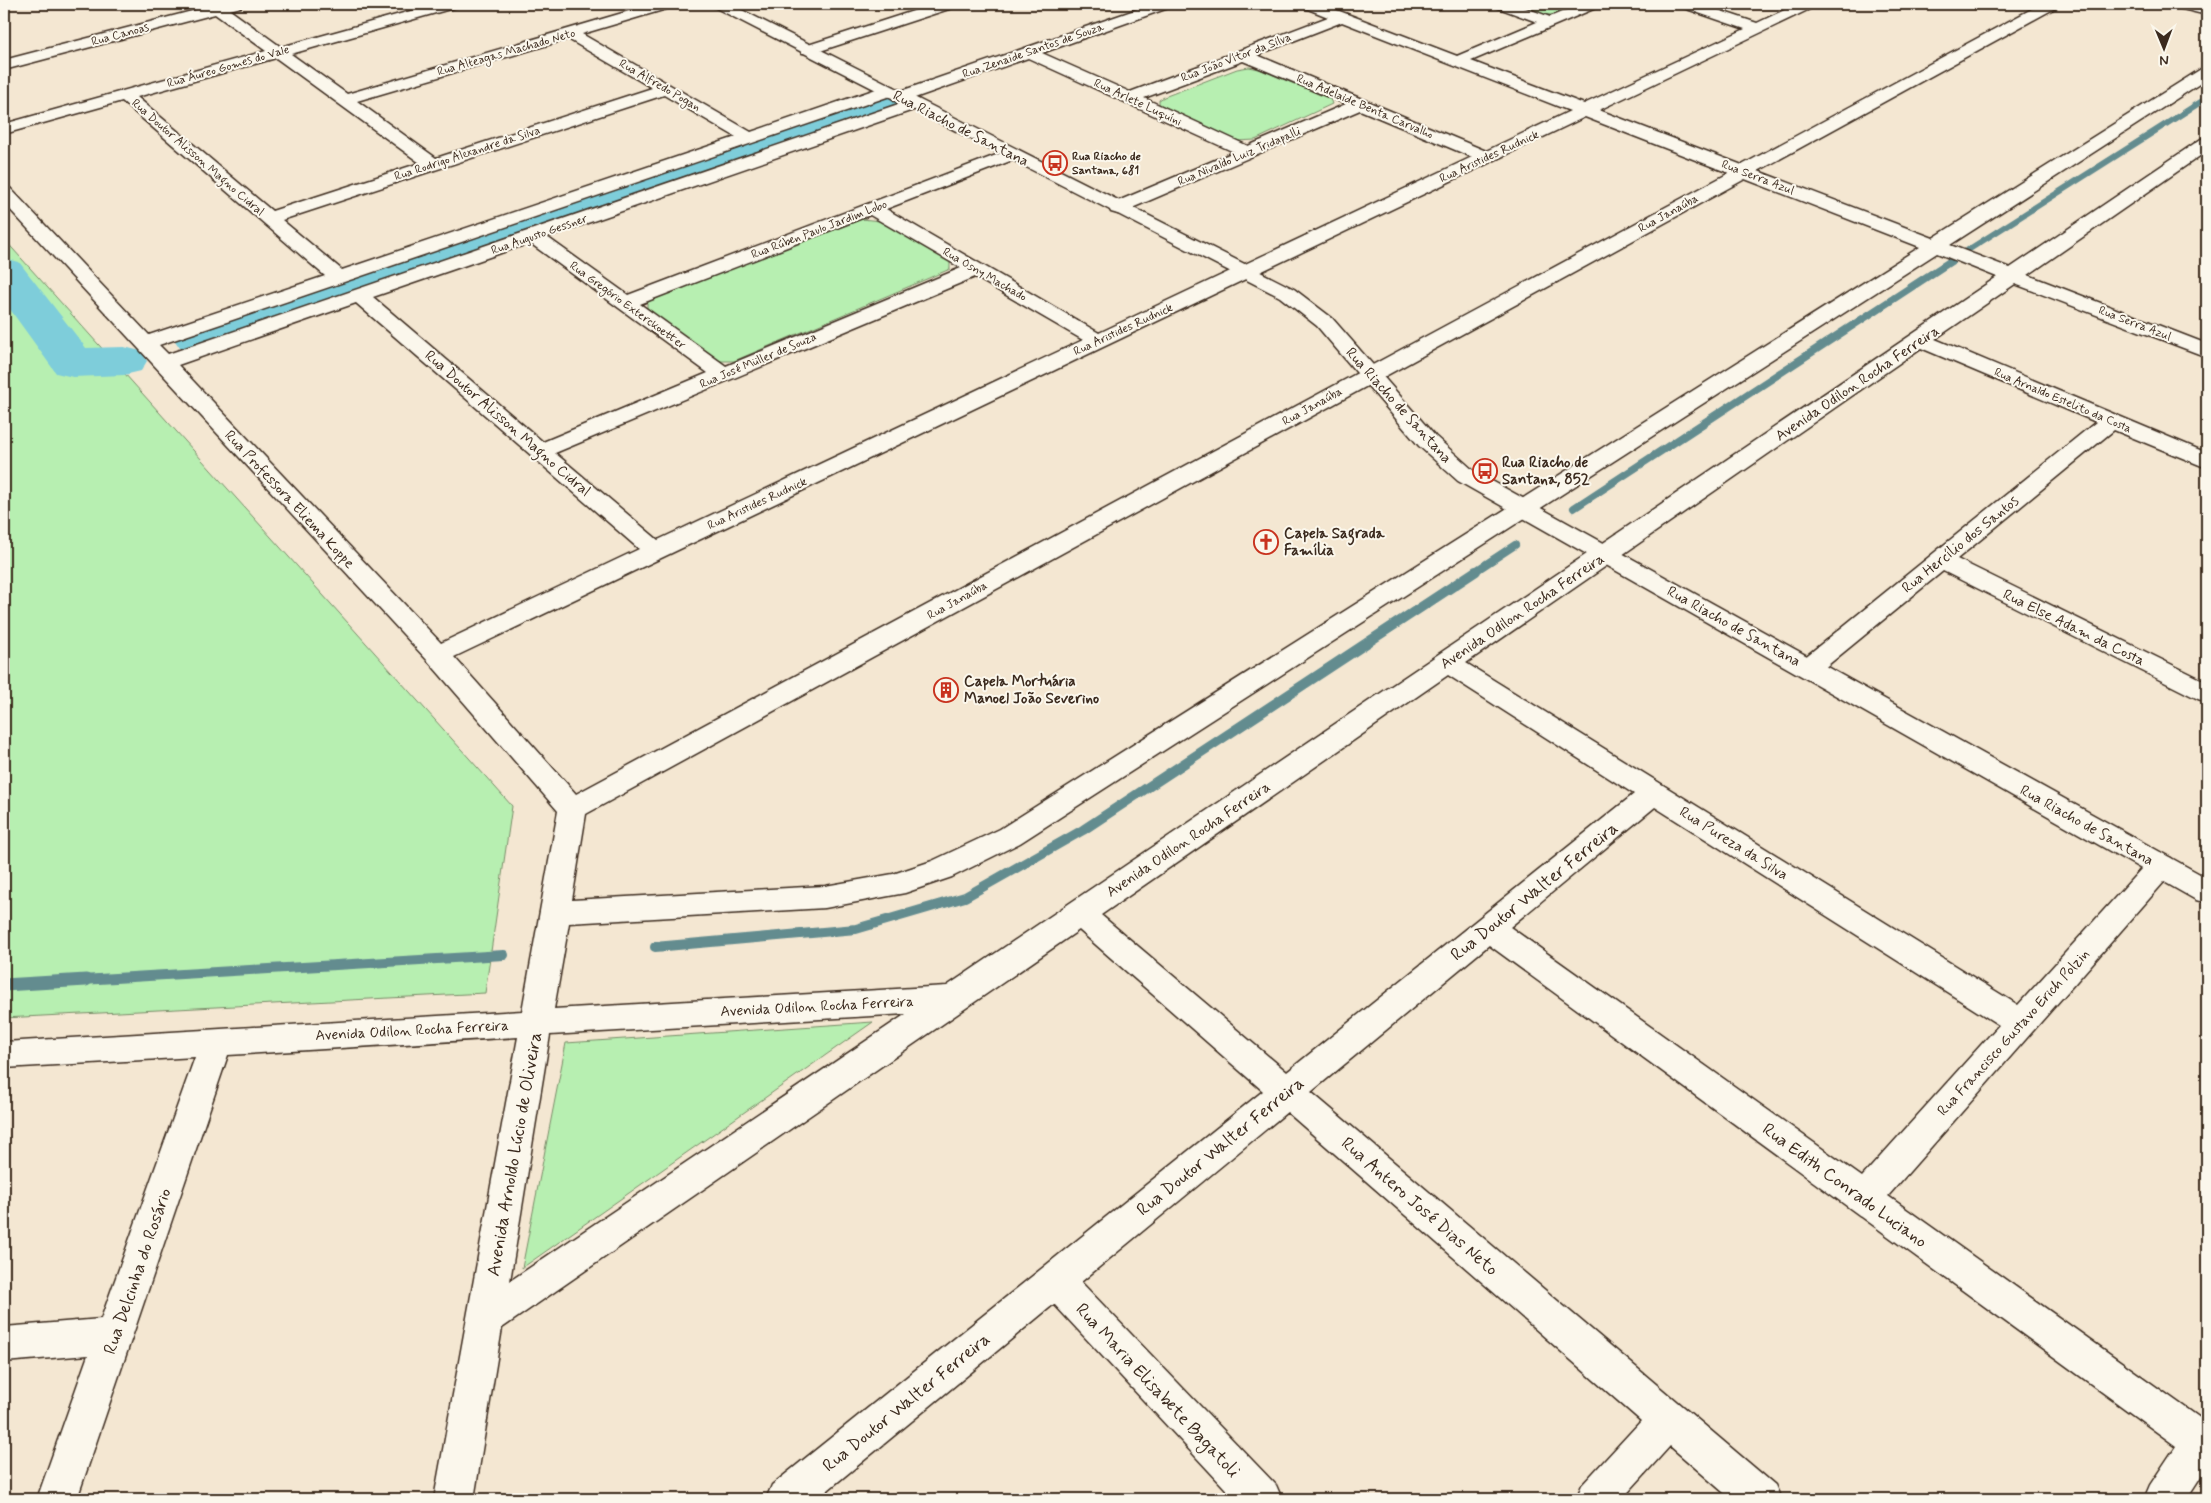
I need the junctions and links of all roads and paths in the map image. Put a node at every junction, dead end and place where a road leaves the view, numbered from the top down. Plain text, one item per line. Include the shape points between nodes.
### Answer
1 (237, 4) edge
2 (452, 4) edge
3 (668, 4) edge
4 (718, 4) edge
5 (950, 4) edge
6 (1121, 4) edge
7 (1166, 4) edge
8 (1308, 4) edge
9 (1501, 4) edge
10 (1593, 4) edge
11 (1686, 4) edge
12 (1809, 4) edge
13 (2052, 4) edge
14 (2179, 4) edge
15 (928, 6) edge
16 (218, 9) junction
17 (2207, 10) edge
18 (1142, 12) junction
19 (1342, 17) junction
20 (1551, 22) junction
21 (1758, 28) junction
22 (569, 33) junction
23 (808, 50) junction
24 (278, 52) junction
25 (1028, 52) junction
26 (1243, 55) junction
27 (1458, 62) junction
28 (4, 65) edge
29 (2207, 72) edge
30 (666, 89) junction
31 (125, 95) junction
32 (901, 97) junction
33 (1130, 98) junction
34 (344, 100) junction
35 (1360, 104) junction
36 (1584, 110) junction
37 (4, 128) edge
38 (750, 138) junction
39 (2207, 143) edge
40 (1248, 152) junction
41 (1012, 154) junction
42 (1486, 157) junction
43 (433, 164) junction
44 (1743, 172) junction
45 (4, 192) edge
46 (871, 208) junction
47 (1118, 208) junction
48 (268, 218) junction
49 (533, 236) junction
50 (1935, 246) junction
51 (976, 269) junction
52 (1244, 271) junction
53 (2013, 276) junction
54 (339, 278) junction
55 (360, 296) junction
56 (626, 303) junction
57 (1099, 340) junction
58 (1919, 340) junction
59 (146, 344) junction
60 (2205, 347) edge
61 (164, 363) junction
62 (723, 374) junction
63 (1370, 374) junction
64 (2111, 421) junction
65 (540, 451) junction
66 (2207, 461) edge
67 (1524, 509) junction
68 (656, 551) junction
69 (1605, 554) junction
70 (1940, 560) junction
71 (437, 655) junction
72 (1447, 663) junction
73 (1808, 668) junction
74 (2207, 693) edge
75 (1654, 793) junction
76 (573, 809) junction
77 (2161, 866) junction
78 (2207, 892) edge
79 (555, 912) junction
80 (1079, 913) junction
81 (1488, 928) junction
82 (955, 998) junction
83 (536, 1023) junction
84 (2021, 1023) junction
85 (216, 1042) junction
86 (4, 1055) edge
87 (1286, 1092) junction
88 (1864, 1198) junction
89 (1055, 1280) junction
90 (485, 1318) junction
91 (114, 1336) junction
92 (4, 1344) edge
93 (1668, 1419) junction
94 (2205, 1438) edge
95 (57, 1499) edge
96 (454, 1499) edge
97 (786, 1499) edge
98 (1262, 1499) edge
99 (1596, 1499) edge
100 (1761, 1499) edge
101 (2164, 1499) edge

1 - 16 street, Rua Canoas
2 - 24 street, Rua Áureo Gomes do Vale
3 - 22 street, Rua Alteagas Machado Neto
4 - 23 street, Rua Riacho de Santana
5 - 15 street
6 - 18 street
7 - 18 street, Rua Zenaide Santos de Souza
8 - 19 street, Rua Serra Azul
9 - 20 street
10 - 20 street
11 - 21 street
12 - 21 street, Rua Aristides Rudnick
13 - 44 street, Rua Janaúba
14 - 17 street
15 - 23 street
16 - 24 street
16 - 28 street, Rua Canoas
18 - 25 street, Rua Zenaide Santos de Souza
19 - 26 street, Rua João Vítor da Silva
19 - 27 street, Rua Serra Azul
20 - 27 street
21 - 36 street, Rua Aristides Rudnick
22 - 30 street, Rua Alfredo Pogan
22 - 34 street, Rua Alteagas Machado Neto
23 - 32 street, Rua Riacho de Santana
24 - 31 street, Rua Áureo Gomes do Vale
24 - 34 street
25 - 32 street, Rua Zenaide Santos de Souza
25 - 33 street, Rua Arlete Luquíni
26 - 33 street, Rua João Vítor da Silva
26 - 35 street, Rua Adelaide Benta Carvalho
27 - 36 street, Rua Serra Azul
29 - 50 street
30 - 38 street, Rua Alfredo Pogan
30 - 43 street, Rua Rodrigo Alexandre da Silva
31 - 37 street, Rua Áureo Gomes do Vale
31 - 48 street, Rua Doutor Alisson Magno Cidral
32 - 38 street, Rua Augusto Gessner
32 - 41 street, Rua Riacho de Santana
32 - 49 street, Rua Augusto Gessner
33 - 40 street, Rua Arlete Luquíni
34 - 43 street
35 - 40 street, Rua Nivaldo Luiz Tridapalli
35 - 42 street, Rua Adelaide Benta Carvalho
36 - 42 street, Rua Aristides Rudnick
36 - 44 street, Rua Serra Azul
38 - 54 street, Rua Augusto Gessner
39 - 53 street, Avenida Odilon Rocha Ferreira
40 - 47 street, Rua Nivaldo Luiz Tridapalli
41 - 46 street, Rua Rúben Paulo Jardim Lobo
41 - 47 street, Rua Riacho de Santana
42 - 52 street, Rua Aristides Rudnick
43 - 48 street, Rua Rodrigo Alexandre da Silva
44 - 50 street, Rua Serra Azul
44 - 63 street, Rua Janaúba
45 - 59 street, Rua Professora Eliema Koppe
46 - 51 street, Rua Osny Machado
46 - 56 street, Rua Rúben Paulo Jardim Lobo
47 - 52 street, Rua Riacho de Santana
48 - 54 street, Rua Doutor Alisson Magno Cidral
49 - 55 street, Rua Augusto Gessner
49 - 56 street, Rua Gregório Exterckoetter
50 - 53 street, Rua Serra Azul
50 - 67 street
51 - 57 street, Rua Osny Machado
51 - 62 street, Rua José Müller de Souza
52 - 57 street, Rua Aristides Rudnick
52 - 63 street, Rua Riacho de Santana via 1315,312
53 - 58 street, Avenida Odilon Rocha Ferreira
53 - 60 street, Rua Serra Azul
54 - 59 street, Rua Augusto Gessner
55 - 61 street, Rua Augusto Gessner
55 - 65 street, Rua Doutor Alisson Magno Cidral
56 - 62 street, Rua Gregório Exterckoetter
57 - 68 street, Rua Aristides Rudnick
58 - 64 street, Rua Arnaldo Estelito da Costa
58 - 69 street, Avenida Odilon Rocha Ferreira
59 - 61 street, Rua Professora Eliema Koppe
61 - 71 street, Rua Professora Eliema Koppe
62 - 65 street, Rua José Müller de Souza
63 - 67 street, Rua Riacho de Santana via 1445,458 1466,476
63 - 76 street, Rua Janaúba
64 - 66 street, Rua Arnaldo Estelito da Costa
64 - 70 street, Rua Hercílio dos Santos
65 - 68 street, Rua Doutor Alisson Magno Cidral
67 - 69 street, Rua Riacho de Santana
67 - 79 street via 1010,836 942,869 894,885 826,896
68 - 71 street, Rua Aristides Rudnick
69 - 72 street, Avenida Odilon Rocha Ferreira
69 - 73 street, Rua Riacho de Santana
70 - 73 street, Rua Hercílio dos Santos
70 - 74 street, Rua Else Adam da Costa
71 - 76 street, Rua Professora Eliema Koppe
72 - 75 street, Rua Pureza da Silva
72 - 80 street, Avenida Odilon Rocha Ferreira
73 - 77 street, Rua Riacho de Santana
75 - 81 street, Rua Doutor Walter Ferreira
75 - 84 street, Rua Pureza da Silva
76 - 79 street, Avenida Arnoldo Lúcio de Oliveira
77 - 78 street, Rua Riacho de Santana
77 - 84 street, Rua Francisco Gustavo Erich Polzin
79 - 83 street, Avenida Arnoldo Lúcio de Oliveira
80 - 82 street, Avenida Odilon Rocha Ferreira
80 - 87 street, Rua Antero José Dias Neto
81 - 87 street, Rua Doutor Walter Ferreira
81 - 88 street, Rua Edith Conrado Luciano
82 - 83 street, Avenida Odilon Rocha Ferreira
82 - 90 street
83 - 85 street, Avenida Odilon Rocha Ferreira
83 - 90 street, Avenida Arnoldo Lúcio de Oliveira
84 - 88 street, Rua Francisco Gustavo Erich Polzin
85 - 86 street, Avenida Odilon Rocha Ferreira
85 - 91 street, Rua Delcinha do Rosário
87 - 89 street, Rua Doutor Walter Ferreira
87 - 93 street, Rua Antero José Dias Neto
88 - 94 street, Rua Edith Conrado Luciano
89 - 97 street, Rua Doutor Walter Ferreira
89 - 98 street, Rua Maria Elisabete Bagatoli
90 - 96 street, Avenida Arnoldo Lúcio de Oliveira
91 - 92 street
91 - 95 street, Rua Delcinha do Rosário
93 - 99 street
93 - 100 street, Rua Antero José Dias Neto
94 - 101 street

